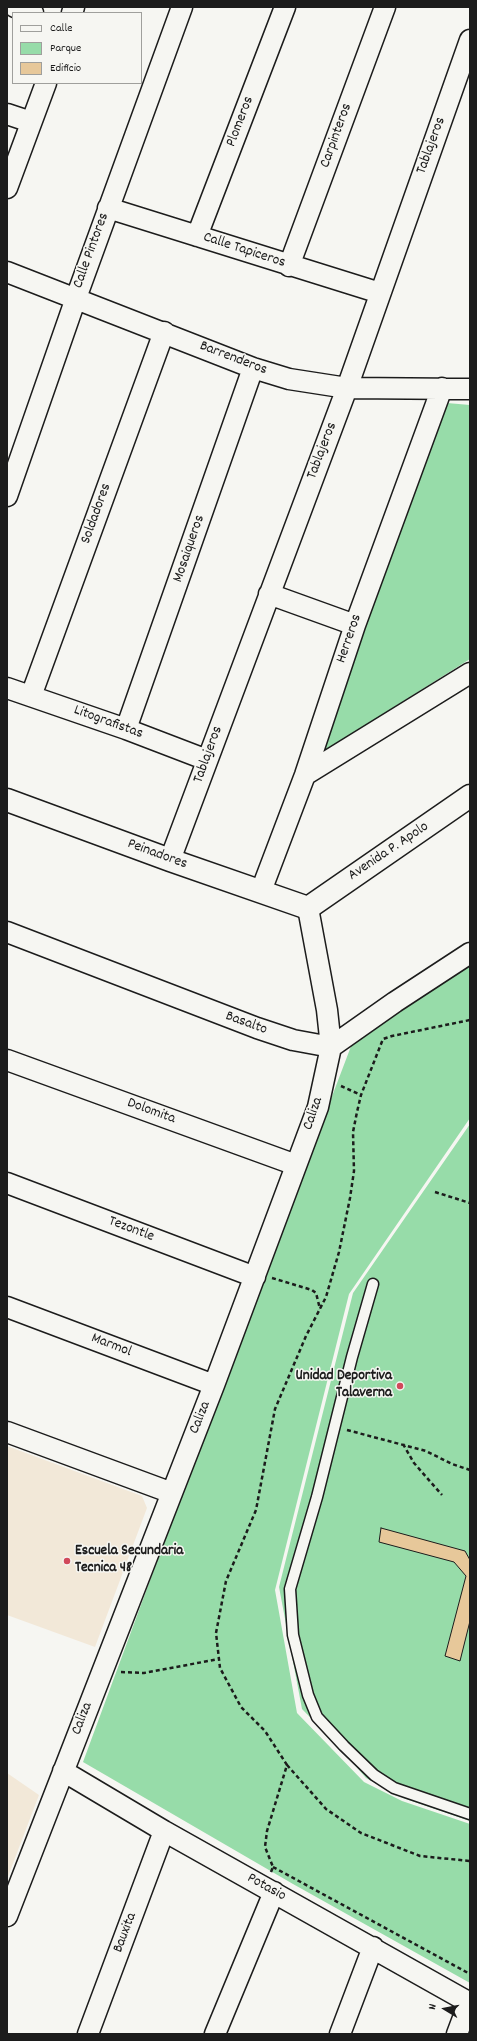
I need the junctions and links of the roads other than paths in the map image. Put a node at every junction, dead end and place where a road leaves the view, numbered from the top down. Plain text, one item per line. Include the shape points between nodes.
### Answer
1 (15, 7) edge
2 (182, 7) edge
3 (285, 7) edge
4 (385, 7) edge
5 (30, 12) edge
6 (470, 40) edge
7 (46, 84) edge
8 (7, 114) edge
9 (31, 122) junction
10 (7, 188) edge
11 (108, 208) junction
12 (197, 236) junction
13 (290, 266) junction
14 (7, 272) edge
15 (380, 293) junction
16 (76, 298) junction
17 (164, 332) junction
18 (253, 368) junction
19 (347, 388) junction
20 (442, 388) junction
21 (470, 389) edge
22 (7, 496) edge
23 (269, 594) junction
24 (355, 625) junction
25 (470, 673) edge
26 (7, 688) edge
27 (31, 696) junction
28 (126, 729) junction
29 (207, 760) junction
30 (305, 775) junction
31 (470, 796) edge
32 (7, 800) edge
33 (170, 860) junction
34 (261, 891) junction
35 (308, 908) junction
36 (7, 932) edge
37 (470, 953) edge
38 (332, 1047) junction
39 (7, 1060) edge
40 (296, 1165) junction
41 (7, 1183) edge
42 (255, 1277) junction
43 (373, 1284) dead end
44 (7, 1307) edge
45 (214, 1385) junction
46 (7, 1432) edge
47 (172, 1493) junction
48 (63, 1771) junction
49 (470, 1814) edge
50 (164, 1831) junction
51 (269, 1889) junction
52 (7, 1916) edge
53 (373, 1947) junction
54 (469, 2002) edge
55 (88, 2034) edge
56 (215, 2034) edge
57 (340, 2034) edge
58 (457, 2034) edge

1 - 5 street
2 - 11 street, Calle Pintores
3 - 12 street, Plomeros
4 - 13 street, Carpinteros
6 - 15 street, Tablajeros
7 - 9 street
8 - 9 street
9 - 10 street
11 - 12 street, Calle Tapiceros
11 - 16 street, Calle Pintores
12 - 13 street, Calle Tapiceros
13 - 15 street, Calle Tapiceros
14 - 16 street, Barrenderos
15 - 19 street, Tablajeros
16 - 17 street, Barrenderos
16 - 22 street, Calle Pintores
17 - 18 street, Barrenderos
17 - 27 street, Soldadores
18 - 19 street, Barrenderos via 289,379
18 - 28 street, Mosaiqueros
19 - 20 street, Barrenderos
19 - 23 street, Tablajeros
20 - 21 street, Barrenderos
20 - 24 street, Herreros
23 - 24 street
23 - 29 street, Tablajeros
24 - 30 street, Herreros
25 - 30 street
26 - 27 street, Litografistas
27 - 28 street, Litografistas
28 - 29 street, Litografistas
29 - 33 street, Tablajeros
30 - 34 street, Herreros
31 - 35 street, Avenida P. Apolo
32 - 33 street, Peinadores
33 - 34 street, Peinadores
34 - 35 street, Peinadores
35 - 38 street, Caliza
36 - 38 street, Basalto via 256,1028 293,1040
37 - 38 street
38 - 40 street, Caliza via 318,1107
39 - 40 street, Dolomita
40 - 42 street, Caliza
41 - 42 street, Tezontle
42 - 45 street, Caliza
43 - 49 lane via 290,1589 293,1635 308,1695 317,1717 374,1775 394,1788
44 - 45 street, Marmol
45 - 47 street, Caliza
46 - 47 street
47 - 48 street, Caliza
48 - 50 street, Potasio
48 - 52 street, Caliza
50 - 51 street, Potasio
50 - 55 street, Bauxita
51 - 53 street, Potasio
51 - 56 street
53 - 54 street, Potasio
53 - 57 street
54 - 58 street

